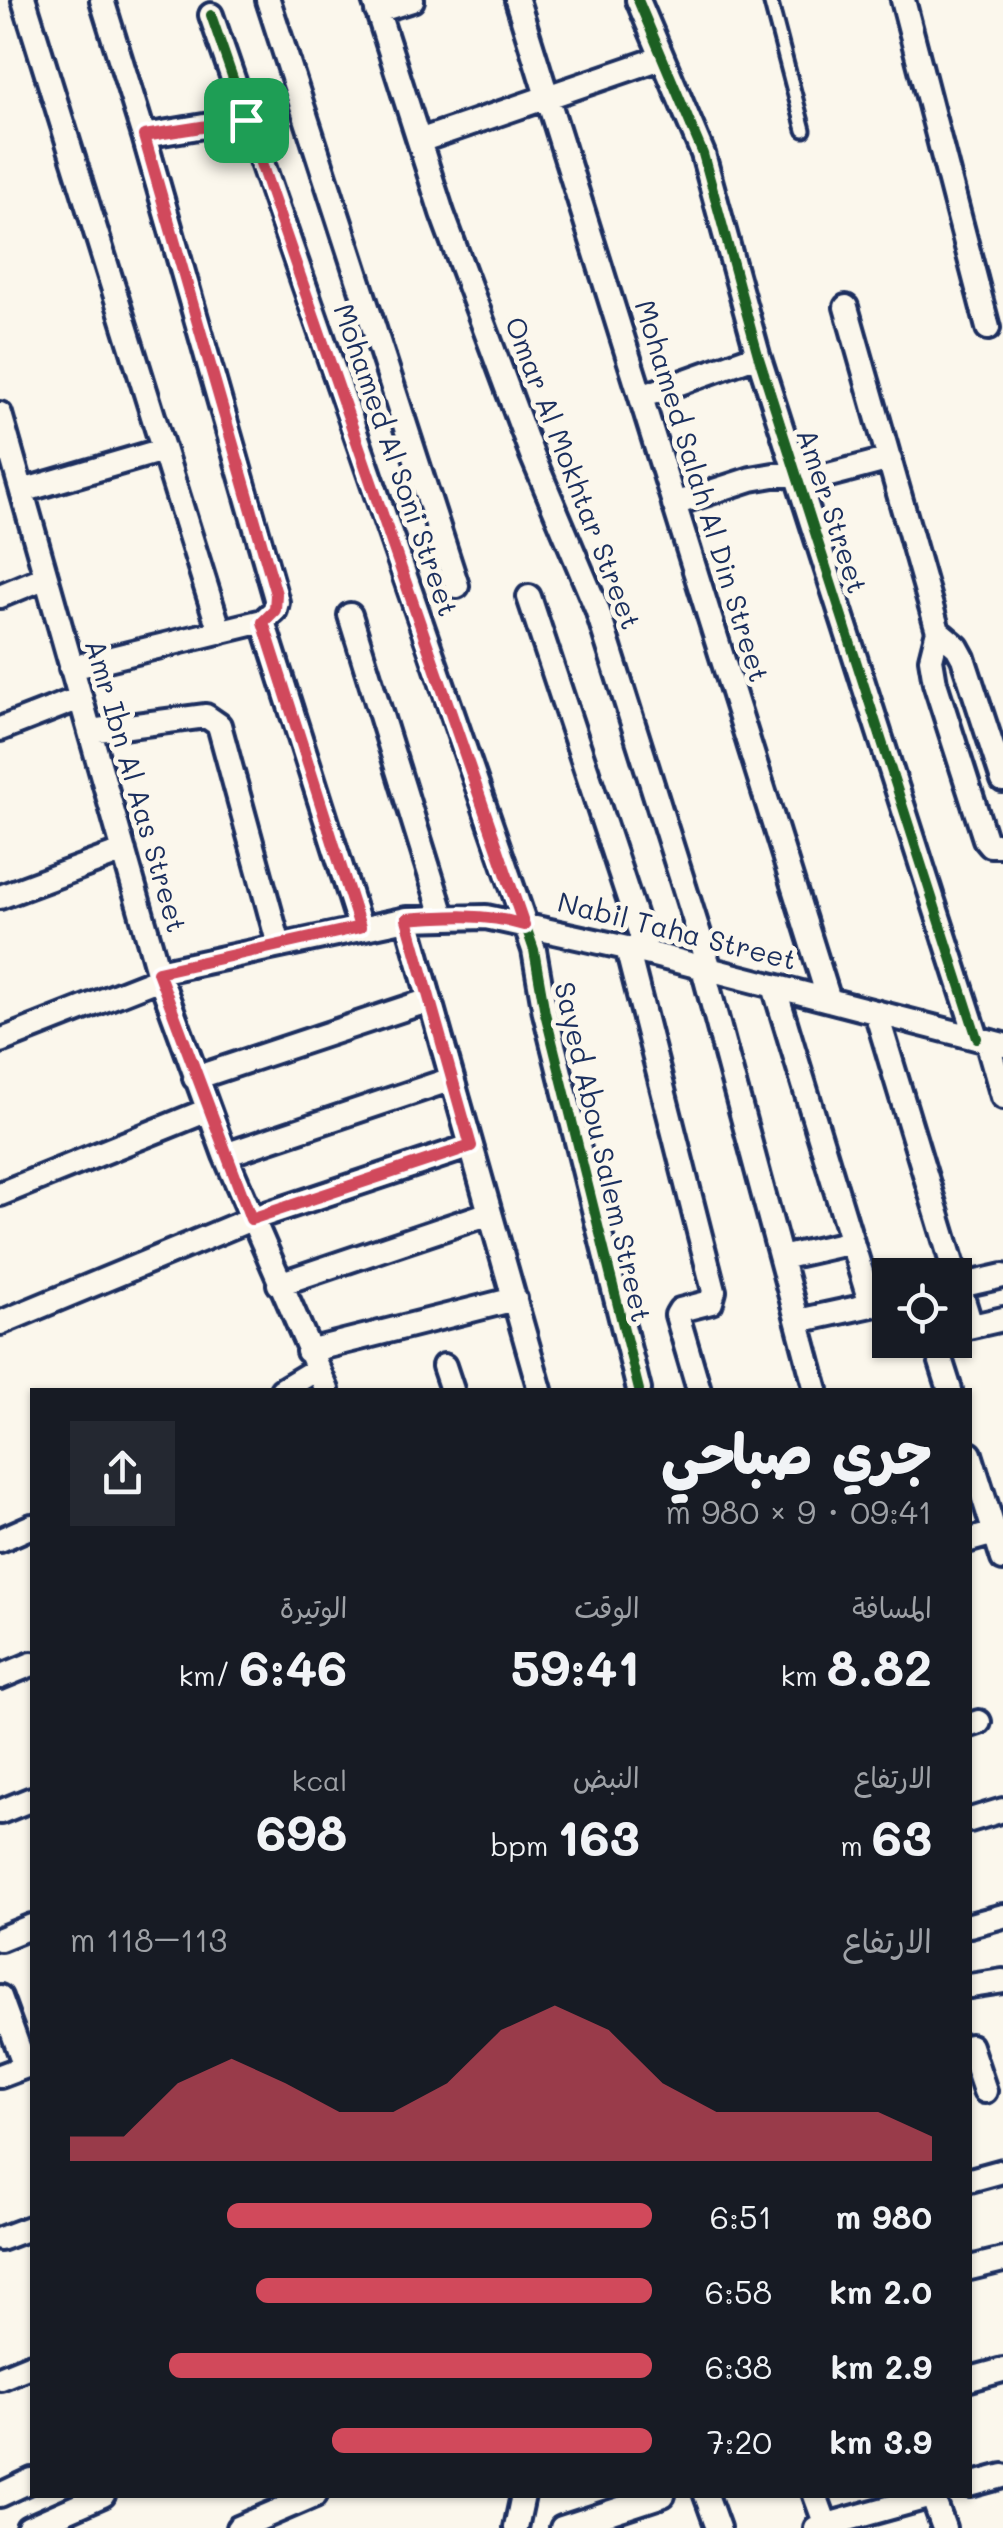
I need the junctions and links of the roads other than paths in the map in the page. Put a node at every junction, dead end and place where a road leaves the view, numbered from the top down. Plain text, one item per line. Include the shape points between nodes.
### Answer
1 (24, 0) edge
2 (102, 0) edge
3 (268, 0) edge
4 (412, 0) edge
5 (517, 0) edge
6 (638, 0) edge
7 (770, 0) edge
8 (903, 0) edge
9 (375, 6) edge
10 (211, 14) dead end
11 (662, 58) junction
12 (547, 97) junction
13 (246, 120) junction
14 (804, 130) dead end
15 (144, 136) junction
16 (419, 141) junction
17 (846, 306) dead end
18 (988, 328) dead end
19 (758, 356) junction
20 (641, 397) junction
21 (0, 414) edge
22 (163, 450) junction
23 (890, 459) junction
24 (7, 467) edge
25 (798, 476) junction
26 (22, 491) junction
27 (674, 504) junction
28 (46, 577) junction
29 (457, 586) dead end
30 (0, 596) edge
31 (529, 597) dead end
32 (350, 615) dead end
33 (263, 622) junction
34 (938, 631) junction
35 (220, 632) junction
36 (71, 668) junction
37 (80, 698) junction
38 (0, 728) edge
39 (90, 731) junction
40 (1003, 780) edge
41 (1003, 845) edge
42 (124, 851) junction
43 (0, 897) edge
44 (444, 916) junction
45 (407, 919) junction
46 (524, 925) junction
47 (360, 927) junction
48 (278, 945) junction
49 (637, 950) junction
50 (706, 968) junction
51 (159, 975) junction
52 (774, 986) junction
53 (430, 1000) junction
54 (829, 1000) junction
55 (876, 1012) junction
56 (0, 1041) edge
57 (989, 1041) edge
58 (196, 1078) junction
59 (452, 1079) junction
60 (1003, 1097) edge
61 (208, 1110) junction
62 (471, 1146) junction
63 (225, 1155) junction
64 (0, 1194) edge
65 (490, 1213) junction
66 (251, 1219) junction
67 (852, 1242) junction
68 (781, 1258) junction
69 (949, 1258) edge
70 (1003, 1276) edge
71 (972, 1283) edge
72 (278, 1284) junction
73 (872, 1286) edge
74 (515, 1300) junction
75 (872, 1305) edge
76 (1003, 1320) edge
77 (798, 1321) junction
78 (0, 1323) edge
79 (972, 1326) edge
80 (940, 1358) edge
81 (444, 1366) dead end
82 (317, 1370) edge
83 (286, 1388) edge
84 (451, 1388) edge
85 (539, 1388) edge
86 (639, 1388) edge
87 (698, 1388) edge
88 (815, 1388) edge
89 (949, 1388) edge
90 (972, 1460) edge
91 (30, 1527) edge
92 (995, 1533) junction
93 (972, 1539) edge
94 (0, 1540) edge
95 (1003, 1559) edge
96 (30, 1665) edge
97 (0, 1676) edge
98 (30, 1800) edge
99 (1003, 1810) edge
100 (0, 1812) edge
101 (972, 1819) edge
102 (1003, 1916) edge
103 (972, 1924) edge
104 (30, 1927) edge
105 (0, 1939) edge
106 (1003, 1981) edge
107 (972, 1986) edge
108 (0, 1996) edge
109 (972, 2052) edge
110 (29, 2065) edge
111 (0, 2076) edge
112 (986, 2091) edge
113 (1003, 2171) edge
114 (972, 2179) edge
115 (30, 2228) edge
116 (0, 2239) edge
117 (1003, 2260) edge
118 (972, 2268) edge
119 (30, 2365) edge
120 (1003, 2370) edge
121 (0, 2378) edge
122 (972, 2378) edge
123 (1003, 2476) edge
124 (30, 2481) edge
125 (972, 2484) edge
126 (0, 2495) edge
127 (96, 2498) edge
128 (308, 2498) edge
129 (522, 2498) edge
130 (654, 2498) edge
131 (707, 2498) edge
132 (816, 2498) edge
133 (923, 2498) edge
134 (934, 2498) edge
135 (612, 2512) edge
136 (823, 2527) edge
137 (28, 2528) edge
138 (238, 2528) edge
139 (516, 2528) edge
140 (562, 2528) edge
141 (718, 2528) edge
142 (944, 2528) edge

1 - 22 street
2 - 15 street
3 - 29 street
4 - 9 street
5 - 12 street, Mohamed Salah Al Din Street
6 - 11 street, Amer Street
7 - 14 lane
8 - 18 street
9 - 16 street, Omar Al Mokhtar Street
10 - 13 street, Mohamed Al Soni Street
11 - 12 street
11 - 19 street, Amer Street via 703,154
12 - 16 street
12 - 20 street, Mohamed Salah Al Din Street
13 - 15 street
13 - 46 street, Mohamed Al Soni Street
15 - 33 street via 276,594 275,610
16 - 50 street, Omar Al Mokhtar Street via 532,454 597,609
17 - 23 street
19 - 20 street
19 - 25 street, Amer Street
20 - 27 street, Mohamed Salah Al Din Street
21 - 24 street, Amr Ibn Al Aas Street
22 - 26 street
22 - 35 street
23 - 25 street
23 - 34 street
24 - 26 street, Amr Ibn Al Aas Street
25 - 27 street via 751,479
25 - 57 street, Amer Street
26 - 28 street, Amr Ibn Al Aas Street
27 - 54 street, Mohamed Salah Al Din Street
28 - 30 street
28 - 36 street, Amr Ibn Al Aas Street
31 - 49 street
32 - 44 street
33 - 35 street
33 - 47 street
34 - 40 street via 963,658
34 - 41 street via 931,660 935,683 985,839
35 - 36 street
36 - 37 street, Amr Ibn Al Aas Street
37 - 38 street
37 - 39 street, Amr Ibn Al Aas Street
39 - 42 street, Amr Ibn Al Aas Street
39 - 48 street via 206,716 219,725
42 - 43 street
42 - 51 street, Amr Ibn Al Aas Street
44 - 45 street, Nabil Taha Street
44 - 46 street, Nabil Taha Street
45 - 47 street, Nabil Taha Street
45 - 53 street
46 - 49 street, Nabil Taha Street
46 - 86 street, Sayed Abou Salem Street
47 - 48 street, Nabil Taha Street
48 - 51 street, Nabil Taha Street
49 - 50 street, Nabil Taha Street
49 - 87 street via 714,1291 711,1302 678,1312
50 - 52 street, Nabil Taha Street
50 - 68 street, Omar Al Mokhtar Street
51 - 56 street, Nabil Taha Street
51 - 58 street, Amr Ibn Al Aas Street
52 - 54 street, Nabil Taha Street
52 - 67 street
53 - 58 street
53 - 59 street
54 - 55 street, Nabil Taha Street
55 - 57 street, Nabil Taha Street
55 - 69 street
57 - 60 street, Amer Street
58 - 61 street, Amr Ibn Al Aas Street
59 - 62 street
59 - 63 street
61 - 63 street, Amr Ibn Al Aas Street
61 - 64 street
62 - 65 street
62 - 66 street
63 - 66 street, Amr Ibn Al Aas Street
65 - 72 street
65 - 74 street
66 - 72 street, Amr Ibn Al Aas Street
66 - 78 street
67 - 68 street
67 - 73 street
68 - 77 street, Omar Al Mokhtar Street
70 - 71 street
72 - 82 street, Amr Ibn Al Aas Street
74 - 82 street
74 - 85 street
75 - 77 street
76 - 79 street
77 - 88 street, Omar Al Mokhtar Street
80 - 89 street
81 - 84 street
82 - 83 street
90 - 92 street
91 - 94 street
92 - 93 street
92 - 95 street
96 - 97 street
98 - 100 street
99 - 101 street
102 - 103 street
104 - 105 street
106 - 107 street
108 - 110 street
109 - 112 street
110 - 111 street
113 - 114 street
115 - 116 street
117 - 118 street
119 - 121 street
120 - 122 street
123 - 125 street
124 - 126 street
127 - 137 street
128 - 138 street
129 - 139 street
130 - 135 street
131 - 141 street
132 - 136 street
133 - 136 street
134 - 142 street
135 - 140 street

